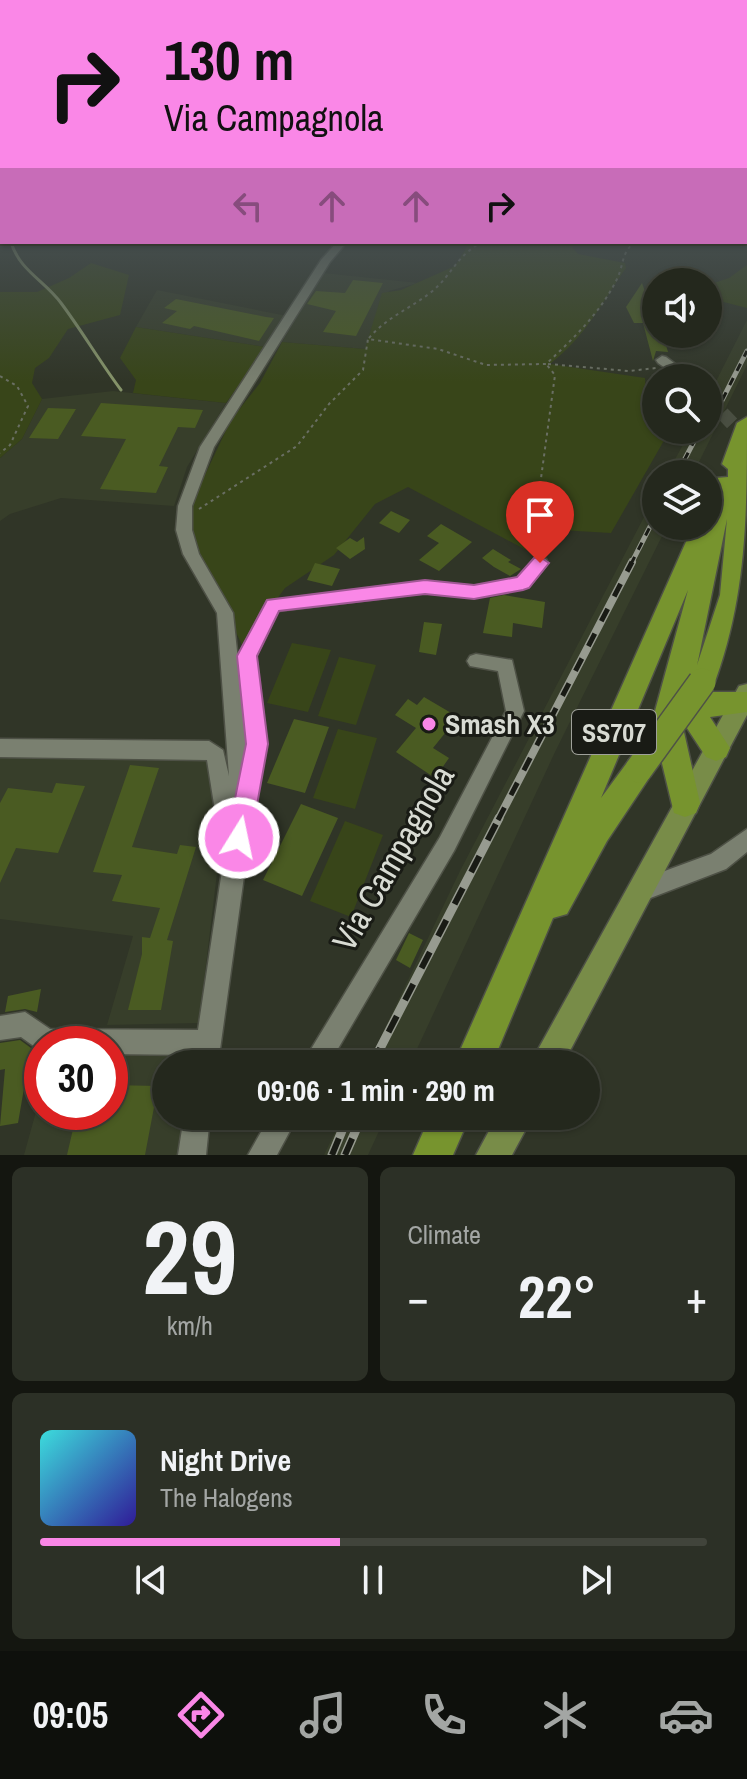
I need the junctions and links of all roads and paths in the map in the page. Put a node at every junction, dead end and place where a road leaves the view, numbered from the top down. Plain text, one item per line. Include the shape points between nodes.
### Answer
1 (317, 275) edge
2 (446, 275) edge
3 (620, 275) edge
4 (368, 339) junction
5 (662, 360) joint
6 (546, 364) junction
7 (668, 364) edge
8 (0, 376) edge
9 (747, 423) edge
10 (0, 453) edge
11 (731, 480) junction
12 (722, 494) edge
13 (184, 519) junction
14 (698, 540) edge
15 (540, 559) joint
16 (686, 656) junction
17 (476, 661) dead end
18 (695, 690) junction
19 (745, 697) edge
20 (666, 722) junction
21 (0, 748) edge
22 (716, 748) junction
23 (685, 803) junction
24 (747, 839) edge
25 (234, 869) junction
26 (638, 891) junction
27 (529, 939) junction
28 (0, 1028) edge
29 (157, 1050) edge
30 (207, 1050) edge
31 (323, 1050) edge
32 (479, 1050) edge
33 (553, 1050) edge
34 (195, 1130) edge
35 (277, 1130) edge
36 (444, 1130) edge
37 (508, 1130) edge
38 (192, 1155) edge
39 (262, 1155) edge
40 (433, 1155) edge
41 (493, 1155) edge

1 - 13 street via 207,447
2 - 4 path via 431,292 381,322
3 - 6 path
4 - 6 path via 438,349 486,365
4 - 13 path via 363,370 297,446
5 - 6 path via 640,373
5 - 7 street
6 - 15 path via 555,375 539,504
8 - 10 path via 17,386 28,406 10,445
9 - 11 highway, SS707
11 - 12 highway, SS707
11 - 16 highway
11 - 18 highway, SS707 via 736,594 720,644
13 - 25 street via 191,554 225,613 230,645 239,763
14 - 27 highway, SS707 via 546,888
15 - 25 street via 523,583 474,592 425,587 273,605 247,656 257,744
16 - 18 highway
16 - 20 highway
17 - 31 street, Via Campagnola via 506,665 515,711 447,844
18 - 19 highway via 708,705
18 - 22 highway via 693,715
18 - 27 highway, SS707, bridge via 602,820
19 - 22 main road
20 - 22 highway via 680,736
20 - 23 highway
21 - 25 street via 209,750 216,756 225,795
22 - 23 main road
23 - 26 main road
24 - 26 street via 718,862
25 - 30 street
26 - 33 main road
27 - 32 highway, SS707
28 - 29 street via 25,1024 46,1041
34 - 38 street
35 - 39 street
36 - 40 highway
37 - 41 main road

